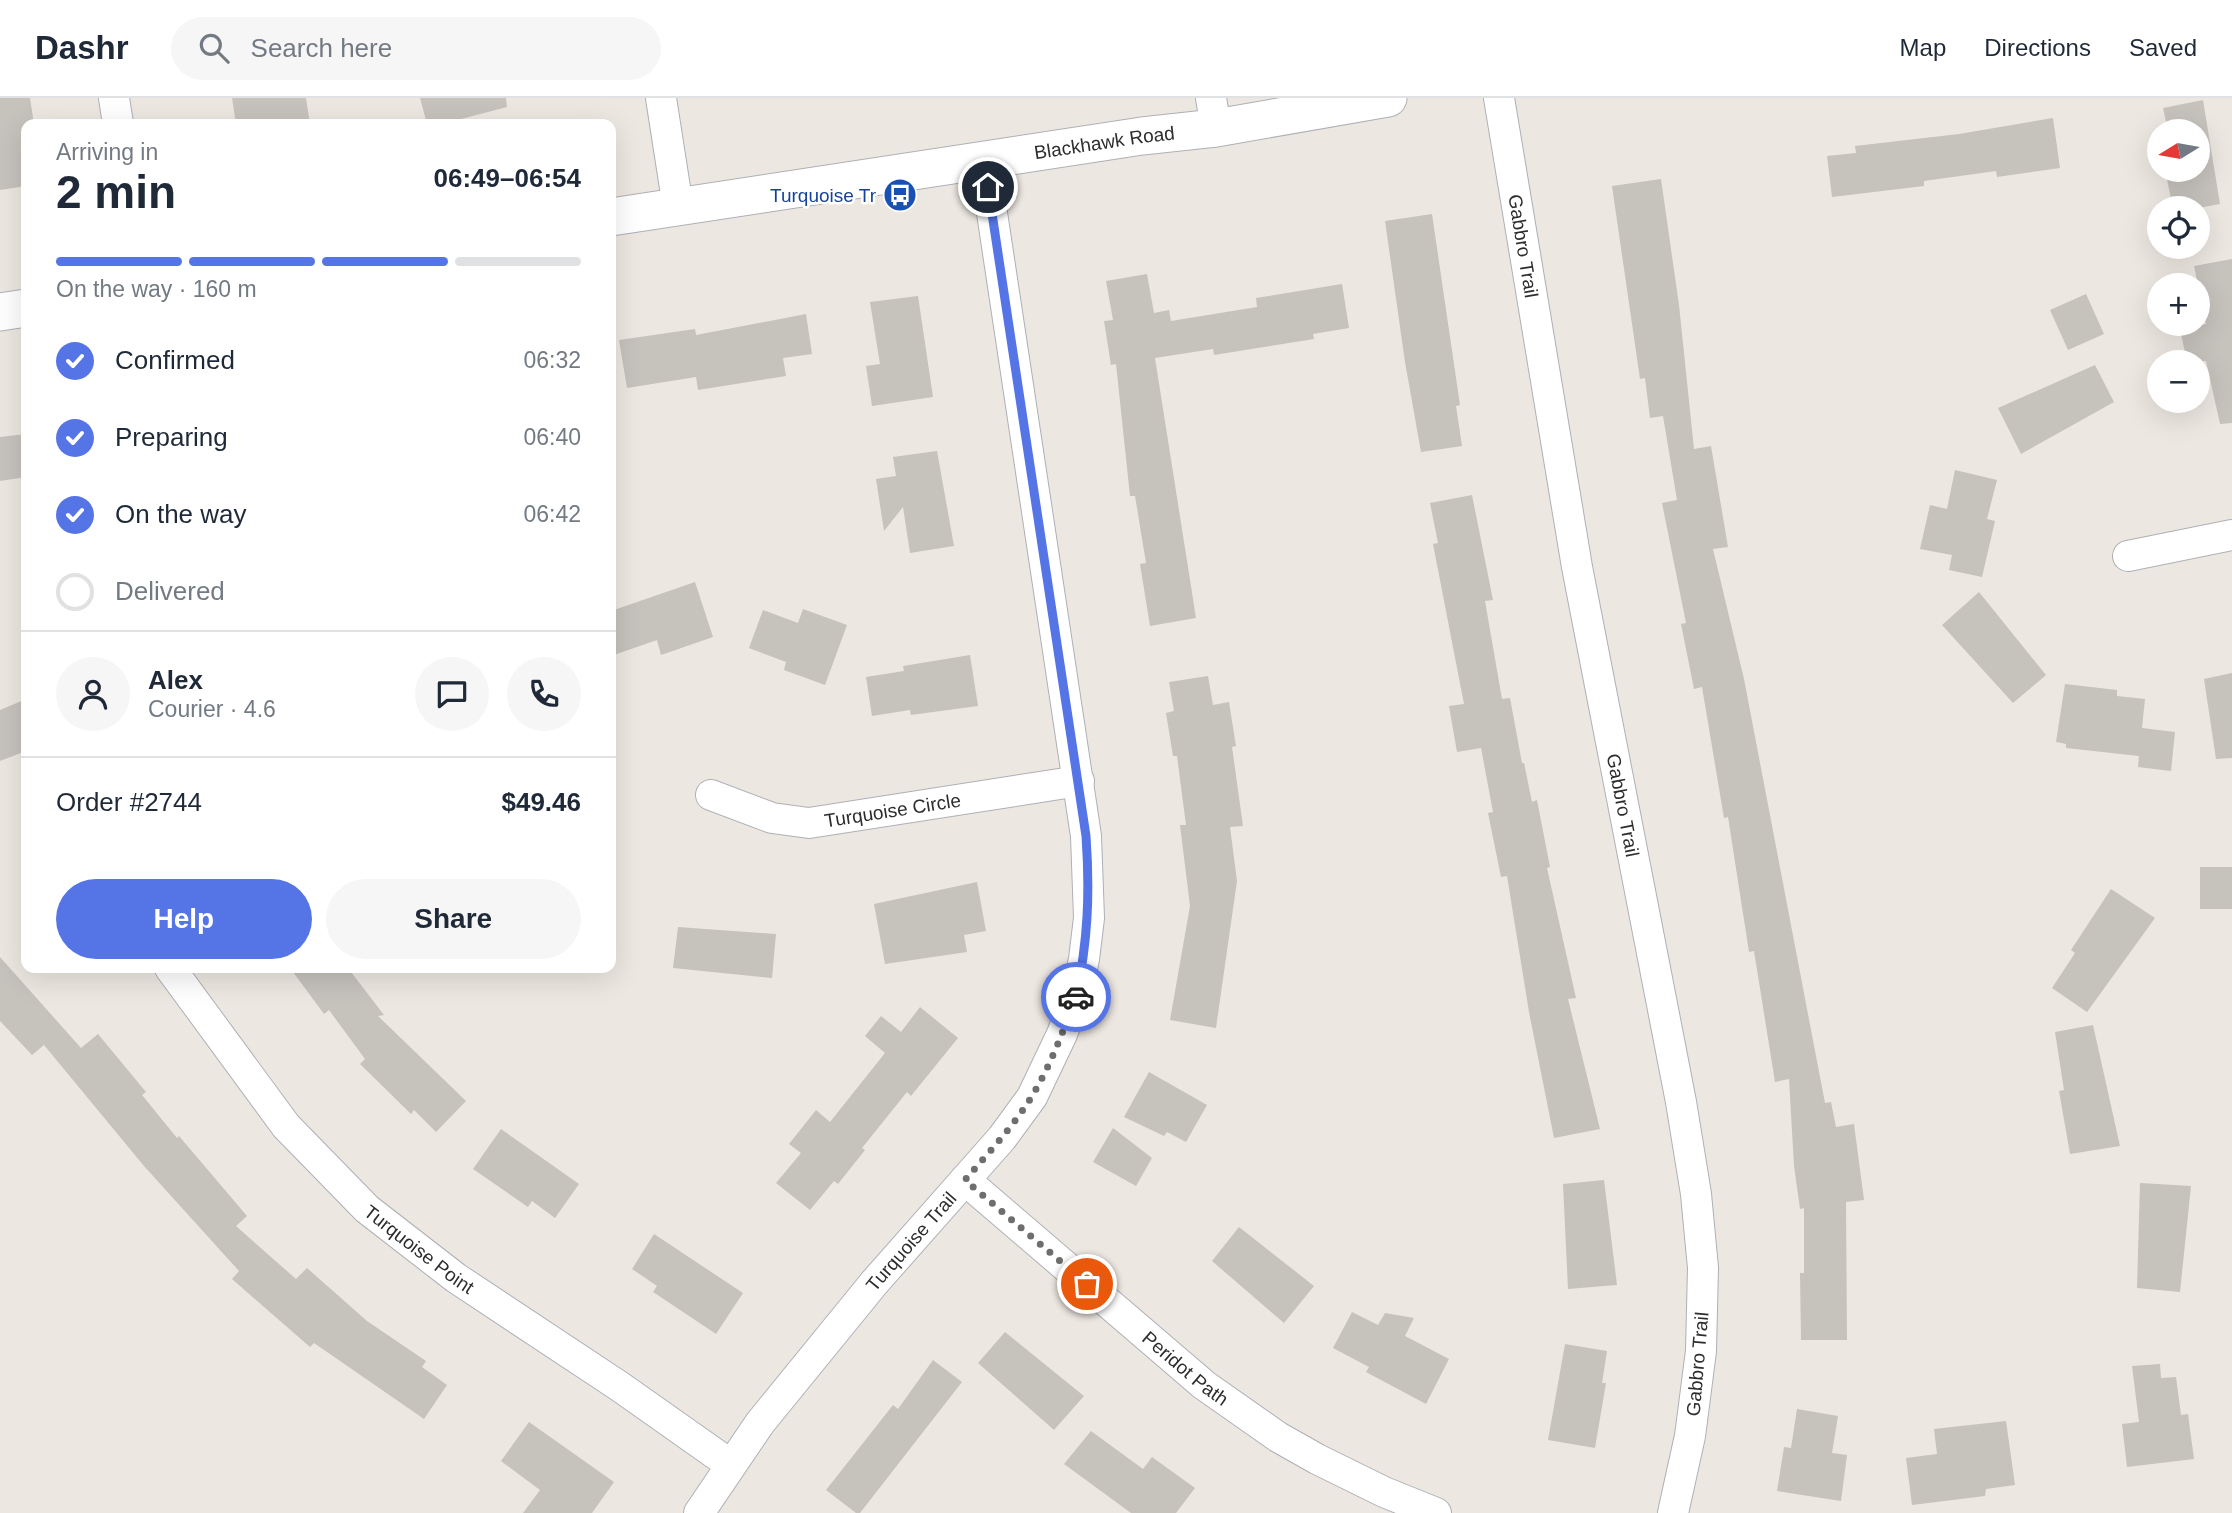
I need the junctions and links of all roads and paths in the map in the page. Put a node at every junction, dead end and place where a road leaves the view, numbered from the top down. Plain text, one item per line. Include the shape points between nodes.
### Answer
1 (114, 98) edge
2 (661, 98) edge
3 (1388, 98) edge
4 (1499, 98) edge
5 (1214, 113) edge
6 (117, 119) edge
7 (984, 160) junction
8 (678, 207) junction
9 (616, 216) edge
10 (21, 309) edge
11 (0, 312) edge
12 (2232, 535) edge
13 (2128, 556) dead end
14 (1079, 781) junction
15 (711, 795) dead end
16 (174, 973) edge
17 (965, 1180) junction
18 (731, 1465) junction
19 (699, 1513) edge
20 (1436, 1513) edge
21 (1673, 1513) edge

1 - 6 street
2 - 8 street
3 - 5 street, Blackhawk Road
4 - 21 street, Gabbro Trail via 1579,580 1696,1194 1703,1268 1701,1351
5 - 7 street, Blackhawk Road via 1142,136
7 - 8 street, Blackhawk Road
7 - 14 street, Turquoise Trail
8 - 9 street, Blackhawk Road
10 - 11 street
12 - 13 street
14 - 15 street, Turquoise Circle via 809,823 772,818
14 - 17 street, Turquoise Trail via 1089,918 1076,997 1032,1097
16 - 18 street, Turquoise Point via 286,1126 367,1209 456,1279
17 - 18 street, Turquoise Trail via 808,1363
17 - 20 street, Peridot Path via 1203,1385 1317,1459
18 - 19 street, Turquoise Trail

